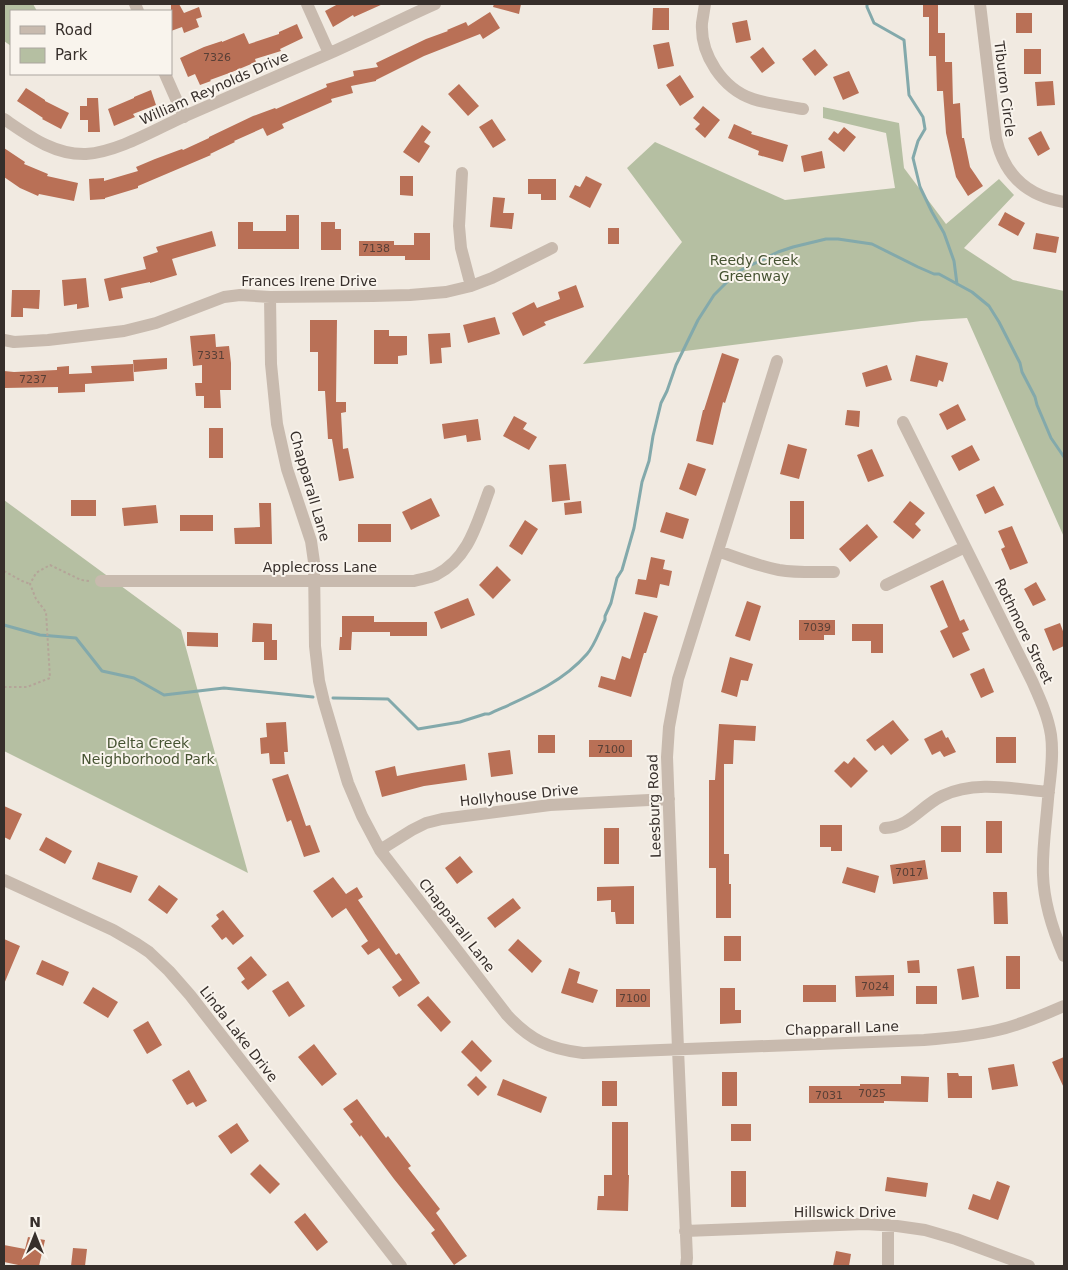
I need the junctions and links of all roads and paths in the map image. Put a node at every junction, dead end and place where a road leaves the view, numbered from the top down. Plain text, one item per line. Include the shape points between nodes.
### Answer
1 (307, 4) edge
2 (434, 4) edge
3 (706, 4) edge
4 (980, 4) edge
5 (329, 53) junction
6 (165, 75) edge
7 (803, 109) dead end
8 (184, 116) junction
9 (4, 119) edge
10 (462, 174) dead end
11 (1064, 202) edge
12 (552, 248) dead end
13 (471, 286) junction
14 (270, 297) junction
15 (4, 340) edge
16 (777, 361) dead end
17 (904, 422) dead end
18 (489, 491) dead end
19 (965, 547) junction
20 (718, 551) junction
21 (4, 571) edge
22 (834, 572) dead end
23 (101, 581) joint
24 (314, 582) junction
25 (30, 584) junction
26 (886, 585) dead end
27 (4, 687) edge
28 (1049, 792) junction
29 (669, 799) junction
30 (886, 828) dead end
31 (380, 850) junction
32 (4, 880) edge
33 (1064, 956) edge
34 (1064, 1006) edge
35 (678, 1050) junction
36 (888, 1225) junction
37 (685, 1232) junction
38 (401, 1266) edge
39 (686, 1266) edge
40 (888, 1266) edge
41 (1029, 1266) edge

1 - 5 street
2 - 5 street, William Reynolds Drive
3 - 7 street via 703,40 716,70 726,81 753,98
4 - 11 street, Tiburon Circle via 1001,156 1022,184 1038,194
5 - 8 street, William Reynolds Drive
6 - 8 street
8 - 9 street, William Reynolds Drive via 118,147 85,154 41,144
10 - 13 street via 459,226
12 - 13 street, Frances Irene Drive
13 - 14 street, Frances Irene Drive via 410,295
14 - 15 street, Frances Irene Drive via 224,297 156,323 124,331 48,340
14 - 24 street, Chapparall Lane via 271,364 277,424 287,469 311,541
16 - 20 street, Leesburg Road
17 - 19 street, Rothmore Street
18 - 24 street, Applecross Lane via 464,550 451,565 437,574 406,582
19 - 26 street
19 - 28 street, Rothmore Street via 1047,716 1052,753
20 - 22 street via 778,570
20 - 29 street, Leesburg Road via 671,710 667,757
21 - 25 path
23 - 24 street, Applecross Lane
23 - 25 path via 81,580 50,566 36,573
24 - 31 street, Chapparall Lane via 315,646 324,702 348,783
25 - 27 path via 46,612 50,678 26,687
28 - 30 street via 988,786 954,792 933,801 902,825
28 - 33 street, Rothmore Street via 1043,876 1049,914
29 - 31 street, Hollyhouse Drive via 550,805 442,819 426,822
29 - 35 street, Leesburg Road
31 - 35 street, Chapparall Lane via 518,1028 548,1046 566,1051
32 - 38 street, Linda Lake Drive via 113,930 149,952 169,971
34 - 35 street, Chapparall Lane via 1000,1030 963,1036
35 - 37 street, Leesburg Road
36 - 37 street, Hillswick Drive
36 - 40 street
36 - 41 street, Hillswick Drive via 926,1230
37 - 39 street, Leesburg Road

